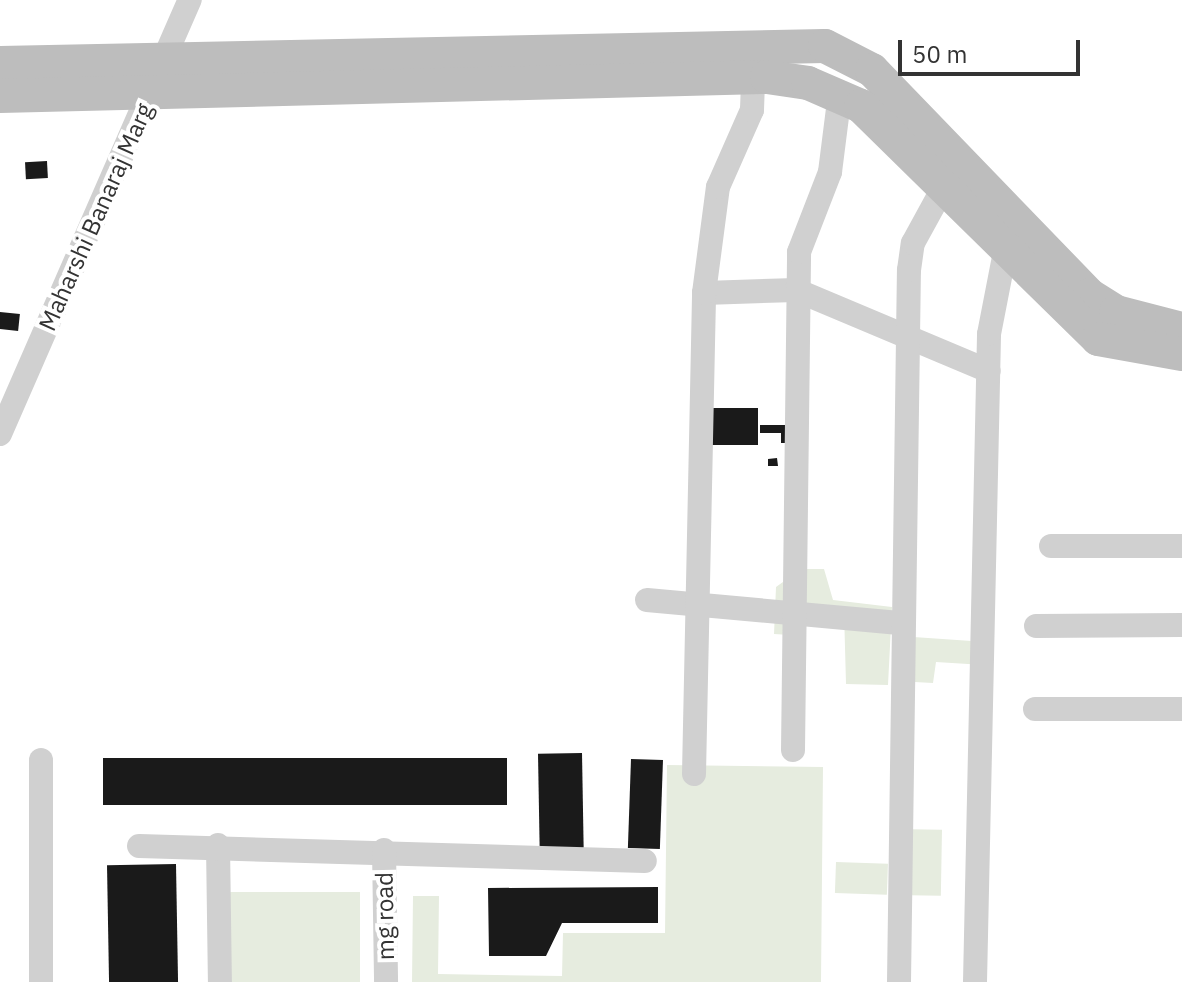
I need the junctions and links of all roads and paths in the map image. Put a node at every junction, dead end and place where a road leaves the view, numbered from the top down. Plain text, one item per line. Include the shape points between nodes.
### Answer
1 (190, 0) edge
2 (162, 58) junction
3 (0, 63) edge
4 (753, 77) junction
5 (151, 92) junction
6 (840, 93) junction
7 (0, 96) edge
8 (942, 190) junction
9 (1005, 252) junction
10 (796, 290) junction
11 (704, 293) junction
12 (1182, 329) edge
13 (907, 332) junction
14 (1182, 354) edge
15 (989, 371) junction
16 (11, 385) edge
17 (0, 434) edge
18 (1051, 546) dead end
19 (1182, 546) edge
20 (647, 600) dead end
21 (697, 601) junction
22 (793, 613) junction
23 (902, 623) junction
24 (1182, 625) edge
25 (1036, 626) dead end
26 (1035, 709) dead end
27 (1182, 709) edge
28 (793, 750) dead end
29 (41, 760) dead end
30 (694, 774) dead end
31 (218, 845) junction
32 (139, 846) dead end
33 (384, 850) junction
34 (645, 861) dead end
35 (41, 982) edge
36 (220, 982) edge
37 (386, 982) edge
38 (899, 982) edge
39 (975, 982) edge

1 - 2 street, Maharshi Banaraj Marg
2 - 3 street
2 - 5 street, Maharshi Banaraj Marg
2 - 12 street via 825,46 872,70 1089,295 1116,312
4 - 5 street
4 - 6 street
4 - 11 street via 752,110 718,187
5 - 7 street
5 - 16 street, Maharshi Banaraj Marg
6 - 8 street
6 - 10 street via 830,172 799,252
8 - 9 street
8 - 13 street via 913,243
9 - 14 street via 1098,339
9 - 15 street
10 - 11 street
10 - 13 street
10 - 22 street
11 - 21 street
13 - 15 street
13 - 23 street
15 - 39 street
16 - 17 street, Maharshi Banaraj Marg
18 - 19 street
20 - 21 street
21 - 22 street
21 - 30 street
22 - 23 street
22 - 28 street
23 - 38 street
24 - 25 street
26 - 27 street
29 - 35 street
31 - 32 street
31 - 33 street
31 - 36 street
33 - 34 street
33 - 37 street, mg road

